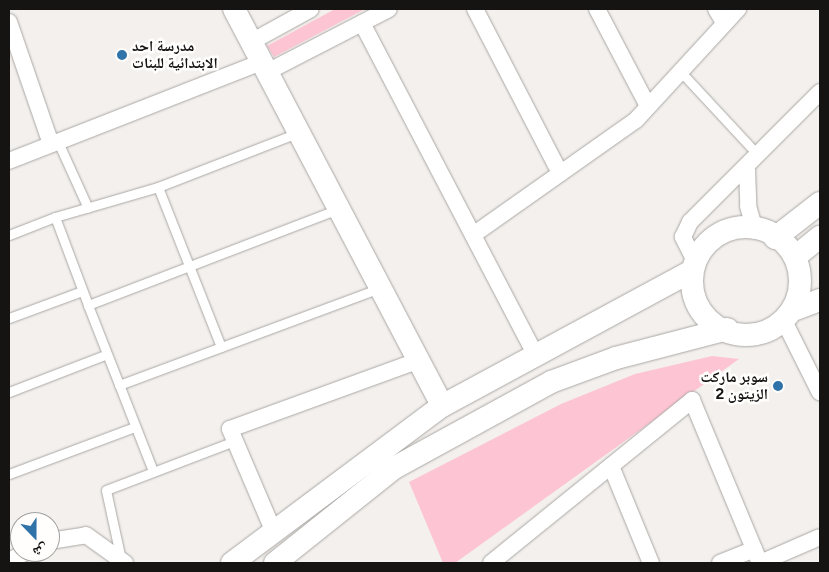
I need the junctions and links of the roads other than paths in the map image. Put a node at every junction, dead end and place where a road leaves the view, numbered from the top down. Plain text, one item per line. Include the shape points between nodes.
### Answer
1 (234, 9) edge
2 (311, 9) edge
3 (389, 9) edge
4 (475, 9) edge
5 (597, 9) edge
6 (716, 9) edge
7 (738, 9) edge
8 (9, 22) edge
9 (362, 23) junction
10 (724, 23) junction
11 (251, 42) junction
12 (264, 67) junction
13 (680, 72) junction
14 (820, 92) edge
15 (648, 106) junction
16 (299, 132) junction
17 (55, 143) junction
18 (759, 156) junction
19 (9, 161) edge
20 (747, 168) junction
21 (560, 173) junction
22 (158, 187) junction
23 (820, 203) edge
24 (88, 208) junction
25 (338, 209) junction
26 (55, 217) junction
27 (9, 234) edge
28 (765, 234) junction
29 (473, 235) junction
30 (820, 237) edge
31 (795, 257) junction
32 (692, 266) junction
33 (188, 267) junction
34 (812, 280) edge
35 (380, 288) junction
36 (82, 291) junction
37 (820, 300) edge
38 (88, 305) junction
39 (790, 315) junction
40 (9, 318) edge
41 (727, 329) junction
42 (221, 347) junction
43 (535, 354) junction
44 (105, 355) junction
45 (417, 360) junction
46 (119, 385) junction
47 (9, 392) edge
48 (820, 394) edge
49 (442, 406) junction
50 (135, 427) junction
51 (232, 442) junction
52 (611, 466) junction
53 (153, 471) junction
54 (9, 474) edge
55 (272, 530) junction
56 (820, 537) edge
57 (60, 539) edge
58 (123, 559) edge
59 (758, 559) edge
60 (232, 563) edge
61 (275, 563) edge
62 (490, 563) edge
63 (651, 563) edge
64 (720, 563) edge

1 - 11 main road
2 - 11 street
3 - 9 street
4 - 21 street
5 - 15 street
6 - 10 street
7 - 10 street
8 - 17 street
9 - 12 street
9 - 29 street
10 - 13 street
11 - 12 main road
12 - 16 main road
12 - 17 street
13 - 15 street
13 - 18 lane
14 - 18 street
15 - 21 street
16 - 22 lane
16 - 25 main road
17 - 19 street
17 - 24 lane
18 - 20 street
20 - 28 street via 748,206
20 - 32 street via 690,222 683,237
21 - 29 street
22 - 24 lane
22 - 33 lane
23 - 28 main road
24 - 26 lane
25 - 33 lane
25 - 35 main road
26 - 27 lane
26 - 36 lane
28 - 31 main road
28 - 32 main road via 715,238
29 - 43 street
30 - 31 main road
31 - 34 main road
32 - 41 main road via 697,306
32 - 43 main road
33 - 38 lane
33 - 42 lane
34 - 39 main road
35 - 42 lane
35 - 45 main road
36 - 38 lane
36 - 40 lane
37 - 39 main road
38 - 44 lane
39 - 41 main road via 756,332
39 - 48 street
41 - 61 main road via 616,358 551,382 394,468
42 - 46 lane
43 - 49 main road
44 - 46 lane
44 - 47 lane
45 - 49 main road
45 - 51 street via 236,426 228,433
46 - 50 lane
49 - 55 main road
50 - 53 lane
50 - 54 lane
51 - 53 lane
51 - 55 street
52 - 59 street via 692,400
52 - 62 street
52 - 63 street
53 - 58 lane via 106,490
55 - 60 main road
56 - 59 street
57 - 58 street via 86,535
59 - 64 street

